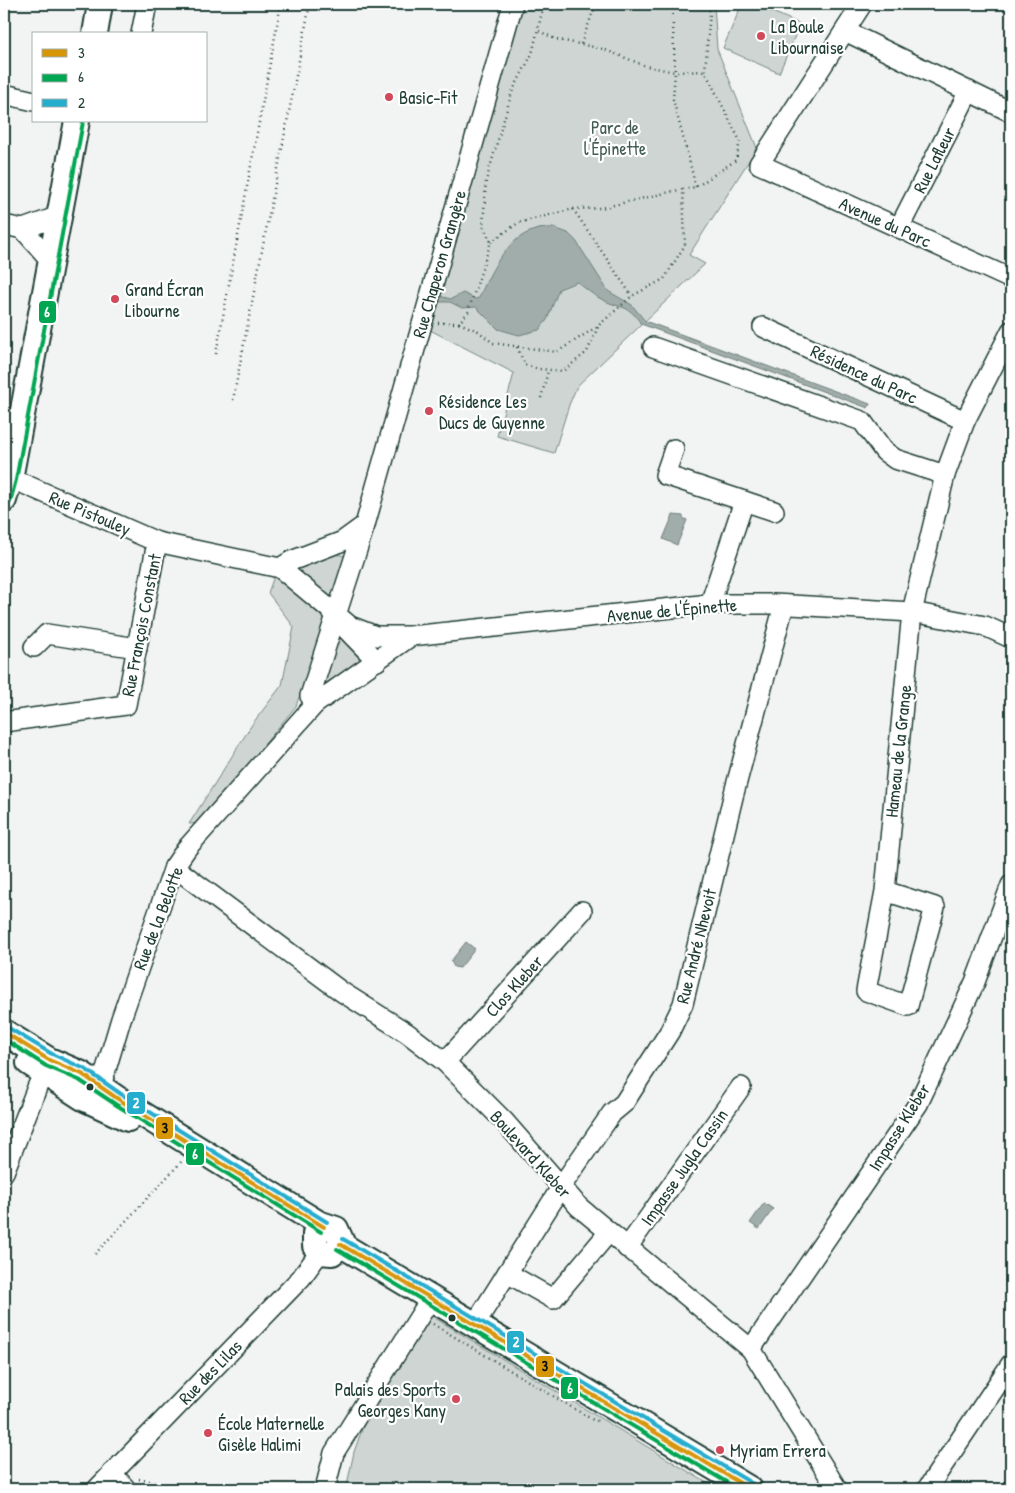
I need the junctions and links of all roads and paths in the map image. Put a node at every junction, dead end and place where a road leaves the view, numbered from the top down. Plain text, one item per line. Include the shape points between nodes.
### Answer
1 (100, 4) edge
2 (147, 4) edge
3 (281, 4) edge
4 (310, 4) edge
5 (513, 4) edge
6 (544, 4) edge
7 (596, 4) edge
8 (672, 4) edge
9 (708, 4) edge
10 (862, 4) edge
11 (539, 31) junction
12 (845, 31) junction
13 (94, 32) edge
14 (141, 32) edge
15 (581, 44) junction
16 (705, 71) junction
17 (676, 72) junction
18 (969, 91) junction
19 (4, 94) edge
20 (32, 100) edge
21 (1011, 112) edge
22 (78, 122) edge
23 (696, 187) junction
24 (683, 189) junction
25 (573, 209) junction
26 (59, 216) junction
27 (4, 225) edge
28 (23, 228) junction
29 (899, 228) junction
30 (491, 242) junction
31 (50, 261) junction
32 (1011, 279) edge
33 (632, 296) junction
34 (422, 323) junction
35 (459, 323) junction
36 (598, 326) junction
37 (763, 327) dead end
38 (1011, 331) edge
39 (517, 347) junction
40 (653, 347) dead end
41 (216, 354) dead end
42 (548, 371) junction
43 (541, 398) dead end
44 (233, 400) dead end
45 (965, 422) junction
46 (674, 449) dead end
47 (945, 475) junction
48 (6, 486) edge
49 (744, 501) junction
50 (774, 511) dead end
51 (365, 525) junction
52 (157, 542) junction
53 (177, 547) joint
54 (280, 568) junction
55 (710, 604) junction
56 (784, 605) junction
57 (912, 612) junction
58 (334, 614) junction
59 (411, 636) junction
60 (1011, 638) edge
61 (34, 647) dead end
62 (137, 648) junction
63 (377, 661) junction
64 (309, 710) junction
65 (4, 722) edge
66 (174, 867) junction
67 (1011, 885) edge
68 (885, 891) junction
69 (582, 910) dead end
70 (4, 1032) edge
71 (4, 1048) edge
72 (445, 1062) junction
73 (45, 1073) junction
74 (101, 1086) junction
75 (741, 1087) dead end
76 (189, 1153) junction
77 (4, 1172) edge
78 (562, 1187) junction
79 (609, 1232) junction
80 (324, 1240) junction
81 (627, 1248) junction
82 (95, 1254) dead end
83 (507, 1273) junction
84 (431, 1298) junction
85 (475, 1324) junction
86 (751, 1349) junction
87 (1011, 1364) edge
88 (114, 1471) junction
89 (97, 1489) edge
90 (126, 1489) edge
91 (191, 1489) edge
92 (325, 1489) edge
93 (750, 1489) edge
94 (837, 1489) edge
95 (926, 1489) edge

1 - 13 main road
2 - 14 street
3 - 41 path
4 - 44 path
5 - 34 street, Rue Chaperon Grangère
6 - 11 path
7 - 15 path
8 - 17 path
9 - 16 path
10 - 12 street
11 - 15 path via 555,39
11 - 30 path via 532,54 512,92 486,181 483,226
12 - 18 street
12 - 29 street, Avenue du Parc via 759,164
15 - 17 path via 646,66
16 - 17 path
16 - 23 path via 740,141 736,160
17 - 23 path via 673,99
18 - 21 street
18 - 29 street, Rue Lafleur
19 - 20 street
22 - 26 main road
23 - 24 path
24 - 25 path via 601,208
24 - 33 path via 685,245 664,279
25 - 30 path via 518,223
25 - 33 path
26 - 28 street
26 - 31 main road
27 - 28 street
28 - 31 street
29 - 32 street, Avenue du Parc
30 - 35 path via 468,312
31 - 48 main road
33 - 36 path
34 - 35 path
34 - 51 street, Rue Chaperon Grangère
35 - 39 path via 478,331 493,343
36 - 39 path via 556,352
36 - 42 path via 587,352 563,371
37 - 45 street, Résidence du Parc
38 - 45 street, Hameau de la Grange
39 - 42 path via 525,365
40 - 47 street via 862,421 894,459
42 - 43 path
45 - 47 street, Hameau de la Grange
46 - 49 street via 665,475
47 - 57 street, Hameau de la Grange
48 - 52 street, Rue Pistouley
49 - 50 street
49 - 55 street
51 - 54 street via 343,542
51 - 58 street, Rue Chaperon Grangère
52 - 53 street, Rue Pistouley
52 - 62 street, Rue François Constant
53 - 54 street, Avenue de l'Épinette
54 - 58 street, Avenue de l'Épinette
55 - 56 street, Avenue de l'Épinette
55 - 59 street, Avenue de l'Épinette
56 - 57 street, Avenue de l'Épinette
56 - 78 street, Rue André Nhevoit via 683,1004 670,1031 624,1103 612,1114
57 - 60 street, Avenue de l'Épinette via 985,626
57 - 68 street, Hameau de la Grange
58 - 59 street, Avenue de l'Épinette via 350,626 376,636
58 - 63 street, Avenue de l'Épinette
58 - 64 street via 310,696
59 - 63 street, Rue de la Belotte
61 - 62 street via 47,634
62 - 65 street, Rue François Constant via 126,705
63 - 64 street, Rue de la Belotte
64 - 66 street, Rue de la Belotte via 187,848
66 - 72 street, Boulevard Kleber via 342,992 407,1033
66 - 74 street, Rue de la Belotte
67 - 86 street, Impasse Kleber via 974,982 918,1104
68 - 68 street, Hameau de la Grange via 866,991 908,1006 935,907
69 - 72 street, Clos Kleber
70 - 74 main road via 49,1060
71 - 73 main road
72 - 78 street, Boulevard Kleber via 504,1121
73 - 76 main road via 83,1098
73 - 77 street
74 - 80 main road
75 - 81 street, Impasse Jugla Cassin
76 - 80 main road
76 - 82 path
78 - 79 street, Boulevard Kleber via 579,1207
78 - 83 street, Rue André Nhevoit
79 - 81 street, Boulevard Kleber
79 - 83 street via 553,1299
80 - 84 main road
80 - 88 street, Rue des Lilas via 300,1278
81 - 86 street, Boulevard Kleber
83 - 85 street, Rue André Nhevoit
84 - 85 main road
84 - 92 street via 334,1453
85 - 93 main road
86 - 94 street, Boulevard Kleber
87 - 95 street
88 - 89 street, Rue des Lilas
88 - 90 street
88 - 91 path via 124,1476

